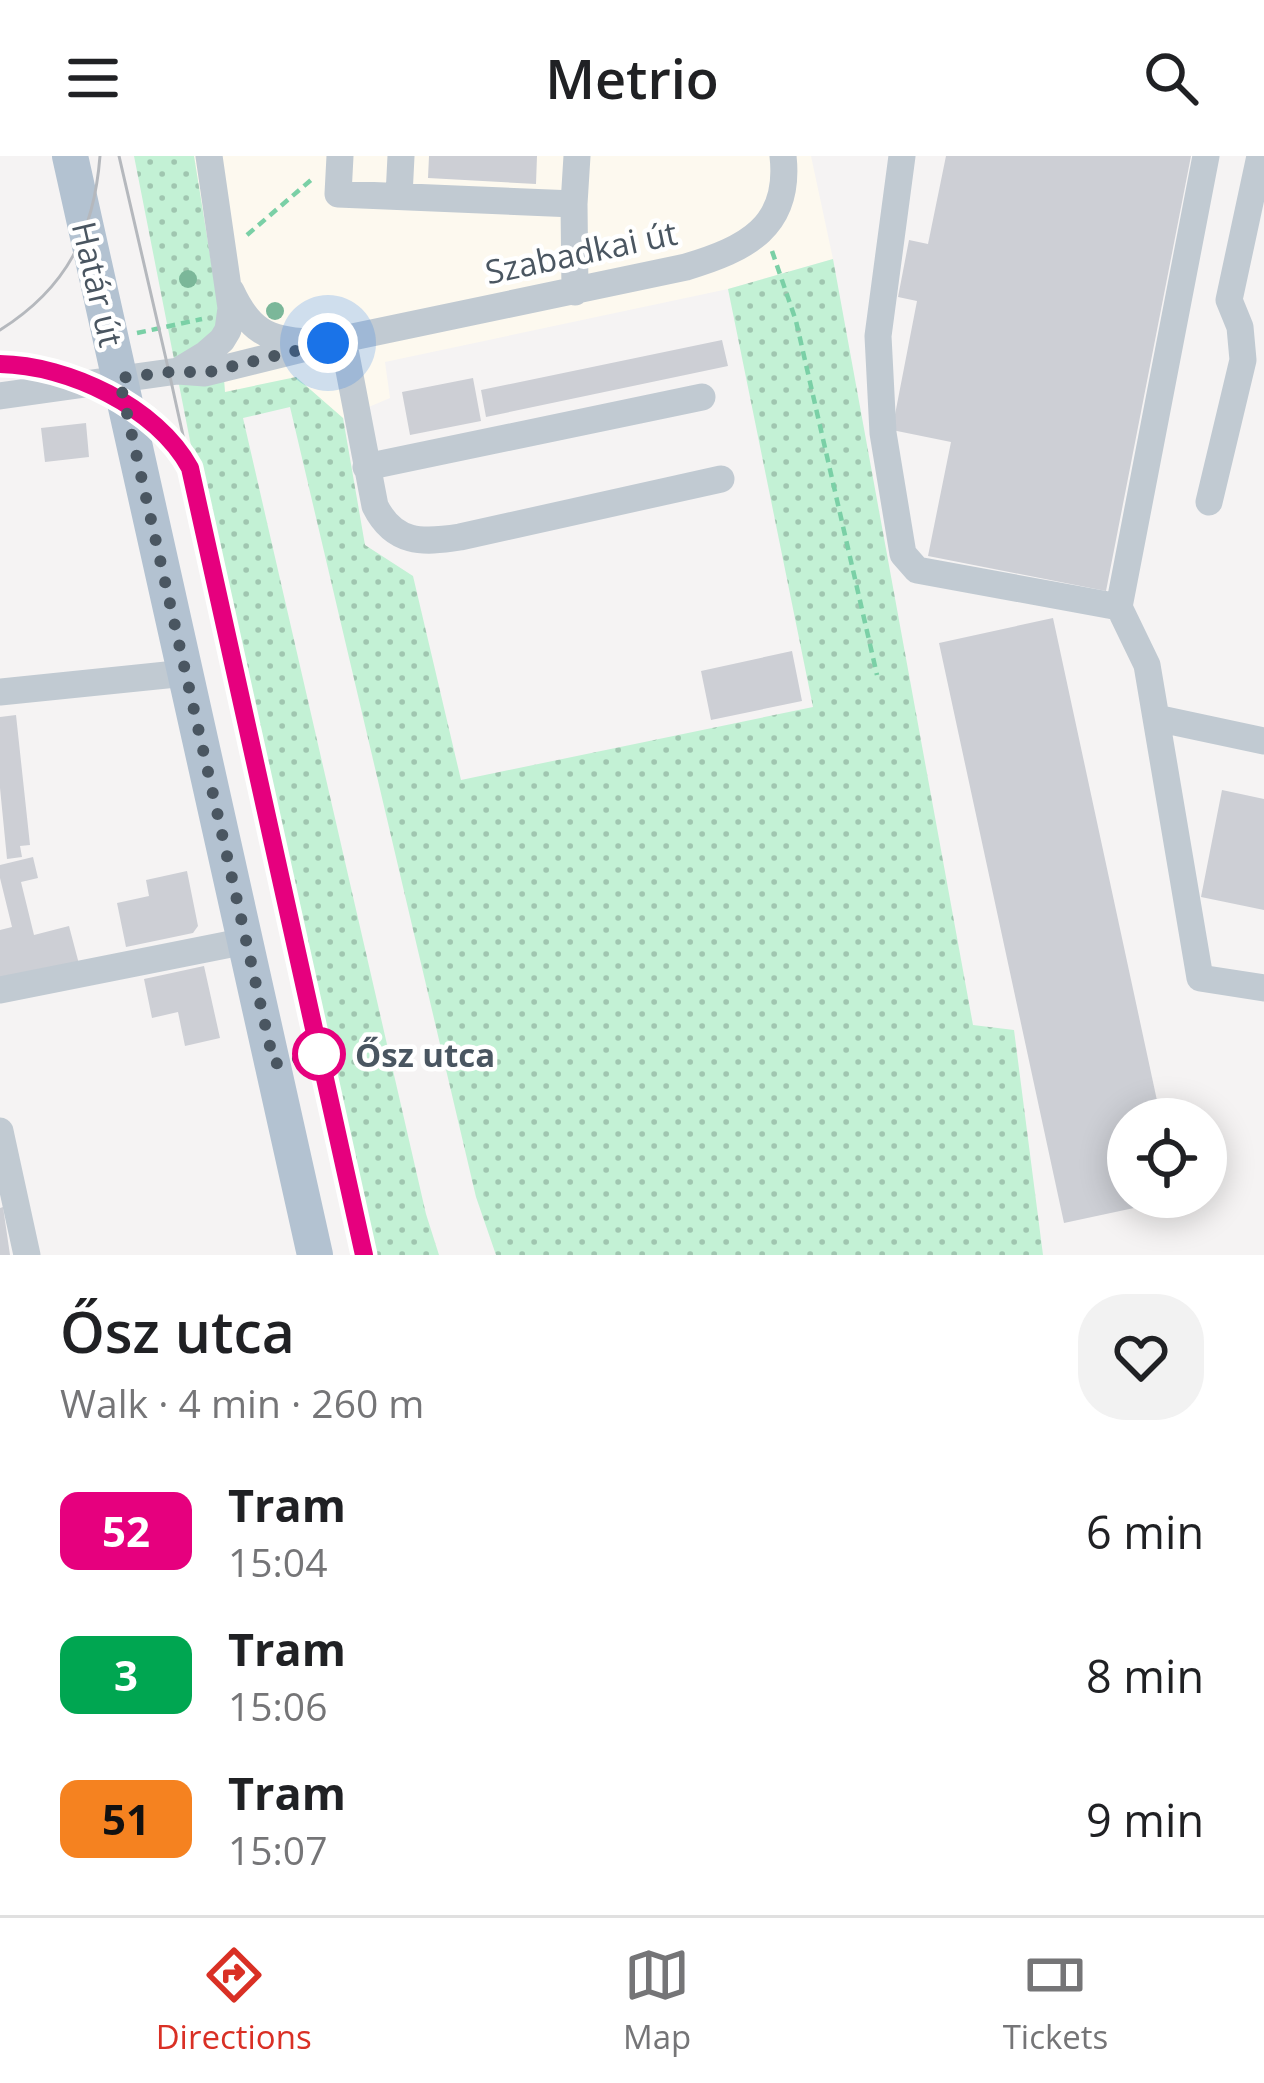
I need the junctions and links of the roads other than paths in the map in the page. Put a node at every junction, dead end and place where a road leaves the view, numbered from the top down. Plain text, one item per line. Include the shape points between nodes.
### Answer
1 (70, 156) edge
2 (209, 156) edge
3 (401, 156) edge
4 (577, 156) edge
5 (783, 156) edge
6 (902, 156) edge
7 (1205, 156) edge
8 (1260, 156) edge
9 (331, 163) edge
10 (399, 196) junction
11 (574, 204) junction
12 (226, 268) junction
13 (575, 292) junction
14 (336, 341) junction
15 (178, 371) junction
16 (119, 378) junction
17 (0, 395) edge
18 (702, 397) dead end
19 (366, 467) junction
20 (721, 479) dead end
21 (1210, 502) dead end
22 (1119, 608) junction
23 (186, 673) junction
24 (0, 692) edge
25 (1156, 718) junction
26 (1264, 741) edge
27 (247, 941) junction
28 (1264, 988) edge
29 (0, 990) edge
30 (0, 1131) edge
31 (27, 1255) edge
32 (316, 1255) edge

1 - 16 main road, Határ út
2 - 12 street
3 - 10 street
4 - 11 street
5 - 13 street, Szabadkai út via 782,196 755,237 725,256
6 - 22 street via 878,336 883,433 903,554 917,569
7 - 22 street
8 - 21 street via 1229,300 1243,360
9 - 10 street via 338,194
10 - 11 street
11 - 13 street
12 - 14 street, Szabadkai út via 245,316 267,334
12 - 15 street via 228,330
13 - 14 street, Szabadkai út
14 - 15 street, Szabadkai út via 205,373
14 - 19 street
15 - 16 street, Szabadkai út
16 - 17 street, Szabadkai út
16 - 23 main road, Határ út
18 - 19 street
19 - 20 street via 382,520 420,540
22 - 25 street via 1147,665
23 - 24 street
23 - 27 main road, Határ út
25 - 26 street
25 - 28 street via 1200,978
27 - 29 street
27 - 32 main road, Határ út
30 - 31 street

